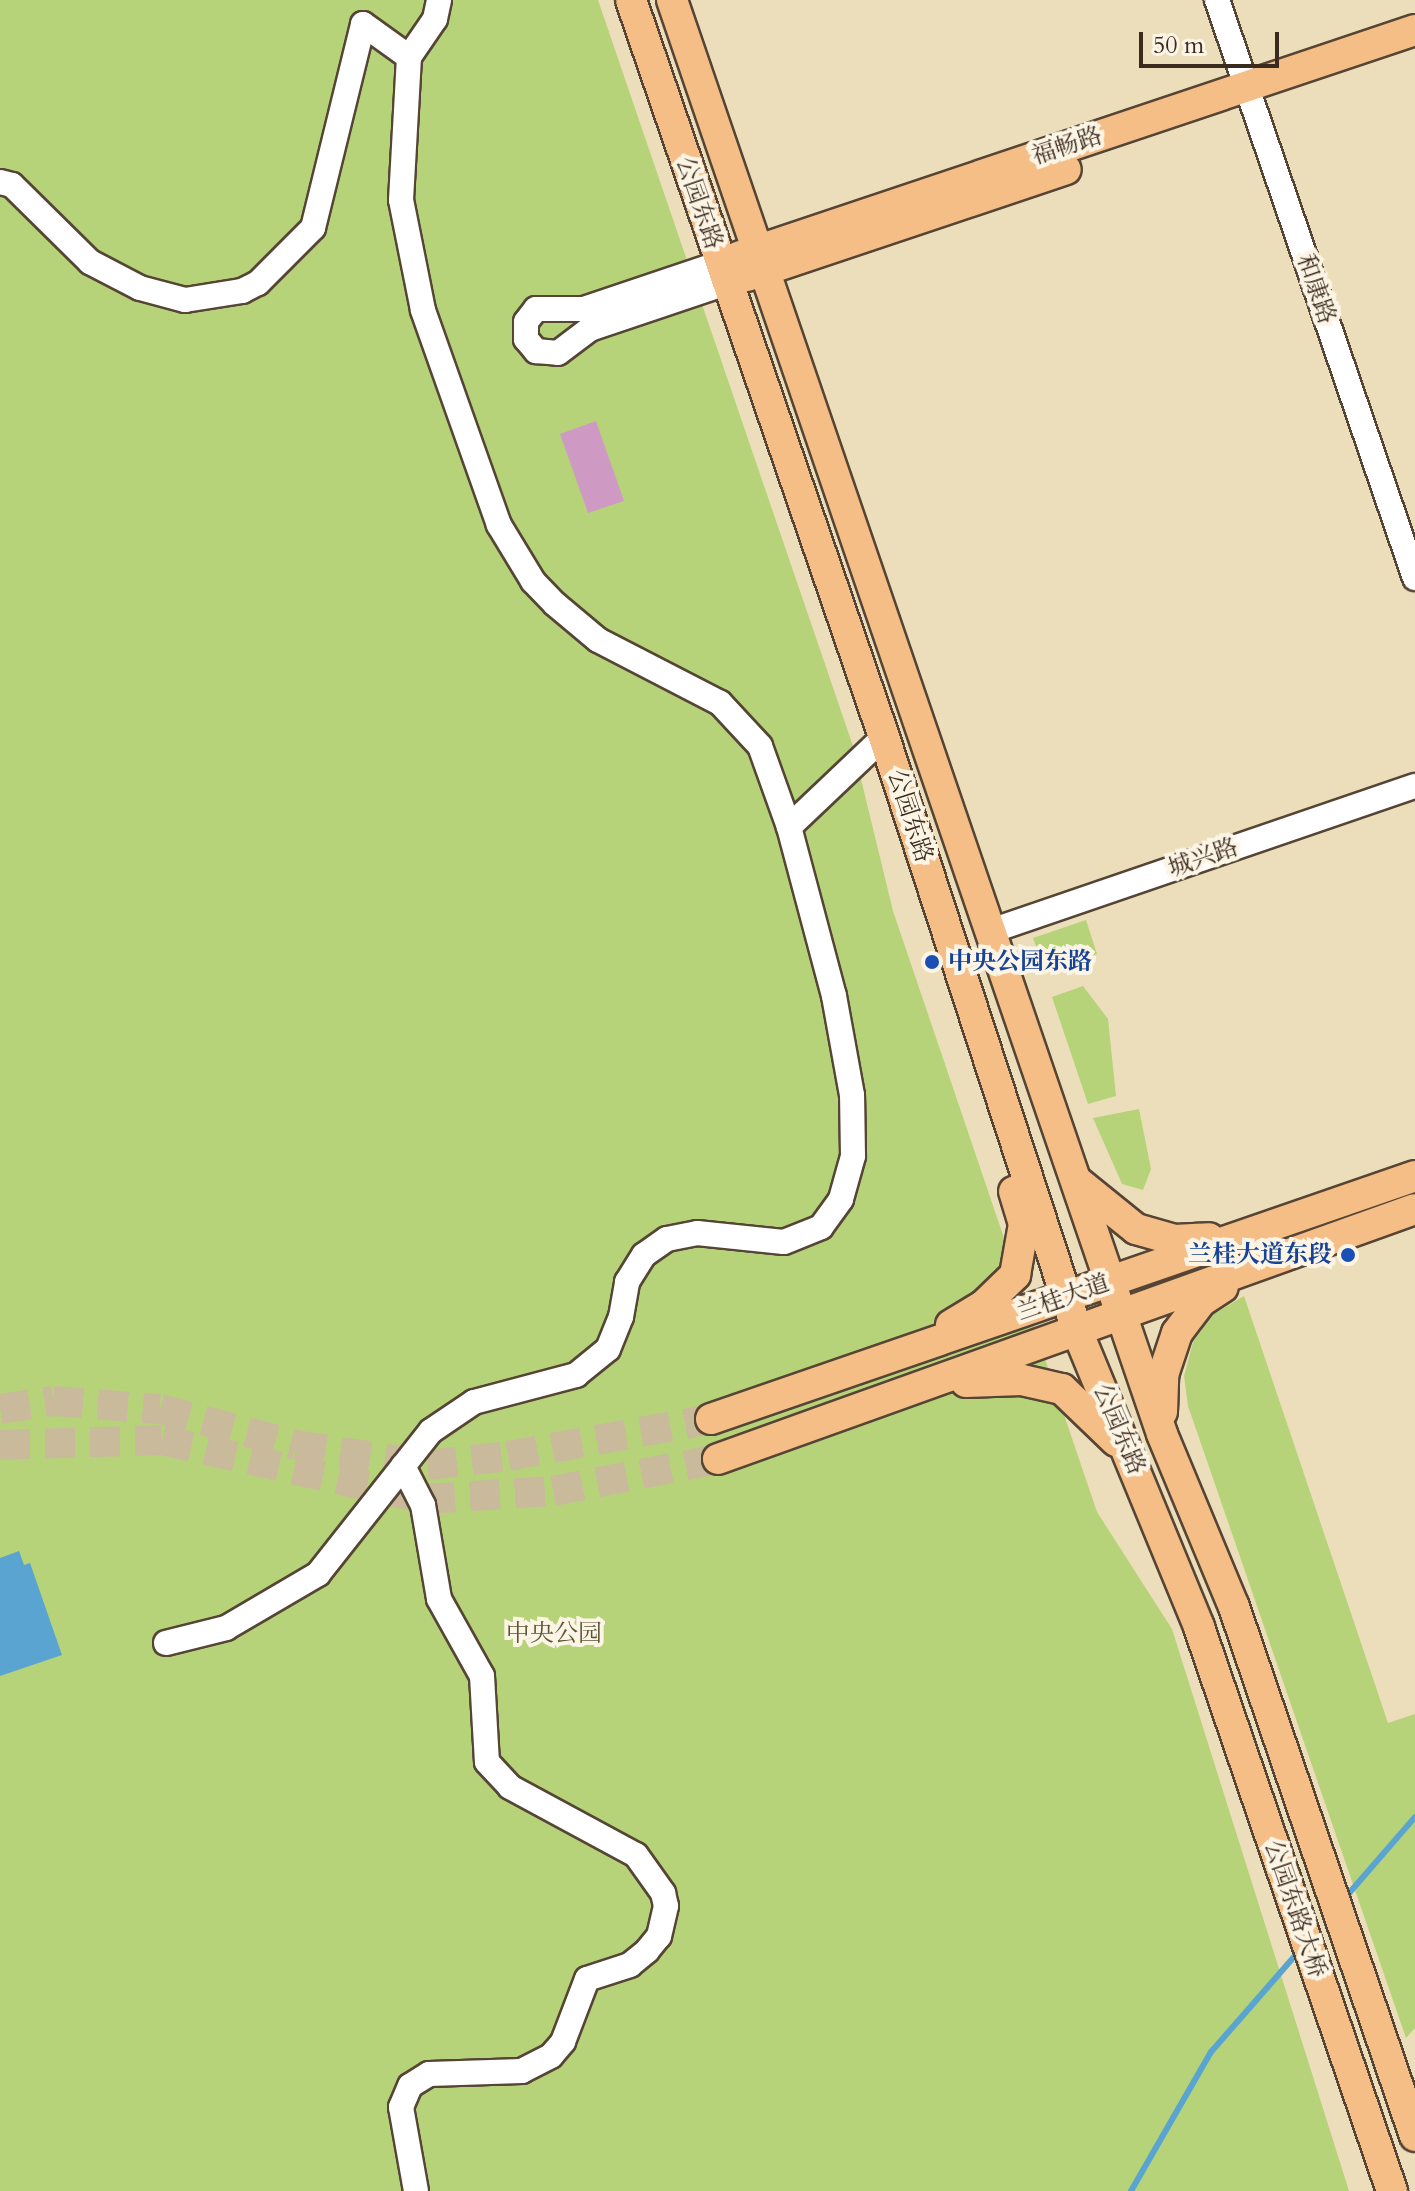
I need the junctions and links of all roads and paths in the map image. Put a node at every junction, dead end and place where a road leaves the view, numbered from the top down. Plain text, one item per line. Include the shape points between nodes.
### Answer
1 (439, 0) edge
2 (631, 0) edge
3 (672, 0) edge
4 (1217, 0) edge
5 (1415, 30) edge
6 (1415, 51) edge
7 (409, 57) junction
8 (1250, 96) junction
9 (0, 182) edge
10 (760, 260) junction
11 (723, 273) junction
12 (1415, 578) edge
13 (884, 737) junction
14 (1415, 786) edge
15 (789, 827) junction
16 (991, 931) junction
17 (987, 1053) junction
18 (1415, 1176) edge
19 (1077, 1182) junction
20 (1415, 1209) edge
21 (1247, 1235) junction
22 (1253, 1266) junction
23 (1111, 1281) junction
24 (1067, 1296) junction
25 (1123, 1317) junction
26 (1078, 1333) junction
27 (893, 1360) junction
28 (936, 1384) junction
29 (711, 1419) tunnel mouth
30 (1162, 1434) junction
31 (718, 1459) tunnel mouth
32 (403, 1466) junction
33 (1135, 1468) junction
34 (1234, 1607) joint
35 (1199, 1627) joint
36 (166, 1643) dead end
37 (1415, 2136) edge
38 (416, 2191) edge
39 (1392, 2191) edge

1 - 7 street via 435,19
2 - 11 main road, 公园东路
3 - 10 main road, 公园东路
4 - 8 street, 和康路
5 - 8 main road, 福畅路
6 - 8 main road, 福畅路
7 - 9 street via 363,24 313,228 258,283 242,291 185,300 140,288 90,262 12,185
7 - 15 street via 401,200 417,283 499,525 533,581 598,640 696,687 742,723 760,746
8 - 10 main road, 福畅路
8 - 12 street, 和康路
10 - 11 main road, 福畅路
10 - 16 main road, 公园东路
11 - 11 street via 583,309 536,309 526,322 526,339 536,351 558,353 590,329
11 - 13 main road, 公园东路
13 - 15 street
13 - 17 main road, 公园东路
14 - 16 street, 城兴路
15 - 32 street via 834,996 852,1095 853,1156 841,1199 821,1227 784,1242 697,1233 667,1239 644,1255 627,1282 608,1349 576,1375 474,1402 431,1431
16 - 19 main road, 公园东路
17 - 24 main road, 公园东路
17 - 27 main road via 988,1105 1024,1224 1015,1275 983,1306
18 - 21 main road, 兰桂大道
19 - 21 main road via 1136,1229 1175,1240
19 - 23 main road, 公园东路
20 - 22 main road, 兰桂大道
21 - 23 main road, 兰桂大道
22 - 25 main road, 兰桂大道
22 - 30 main road via 1200,1302 1177,1333 1163,1375
23 - 24 main road, 兰桂大道
23 - 25 main road, 公园东路
24 - 26 main road, 公园东路
24 - 27 main road, 兰桂大道
25 - 26 main road, 兰桂大道
25 - 30 main road, 公园东路
26 - 28 main road, 兰桂大道
26 - 33 main road, 公园东路
27 - 29 main road, 兰桂大道
28 - 31 main road, 兰桂大道
28 - 33 main road via 1022,1380 1062,1389 1108,1430
30 - 34 main road, 公园东路
32 - 36 street via 318,1574 226,1628
32 - 38 street via 423,1505 439,1599 482,1676 482,1745 487,1762 510,1787 636,1855 663,1893 666,1906 659,1936 647,1951 630,1965 587,1979 563,2042 551,2056 522,2071 429,2074 410,2086 401,2107
33 - 35 main road, 公园东路
34 - 37 main road, 公园东路大桥
35 - 39 main road, 公园东路大桥

